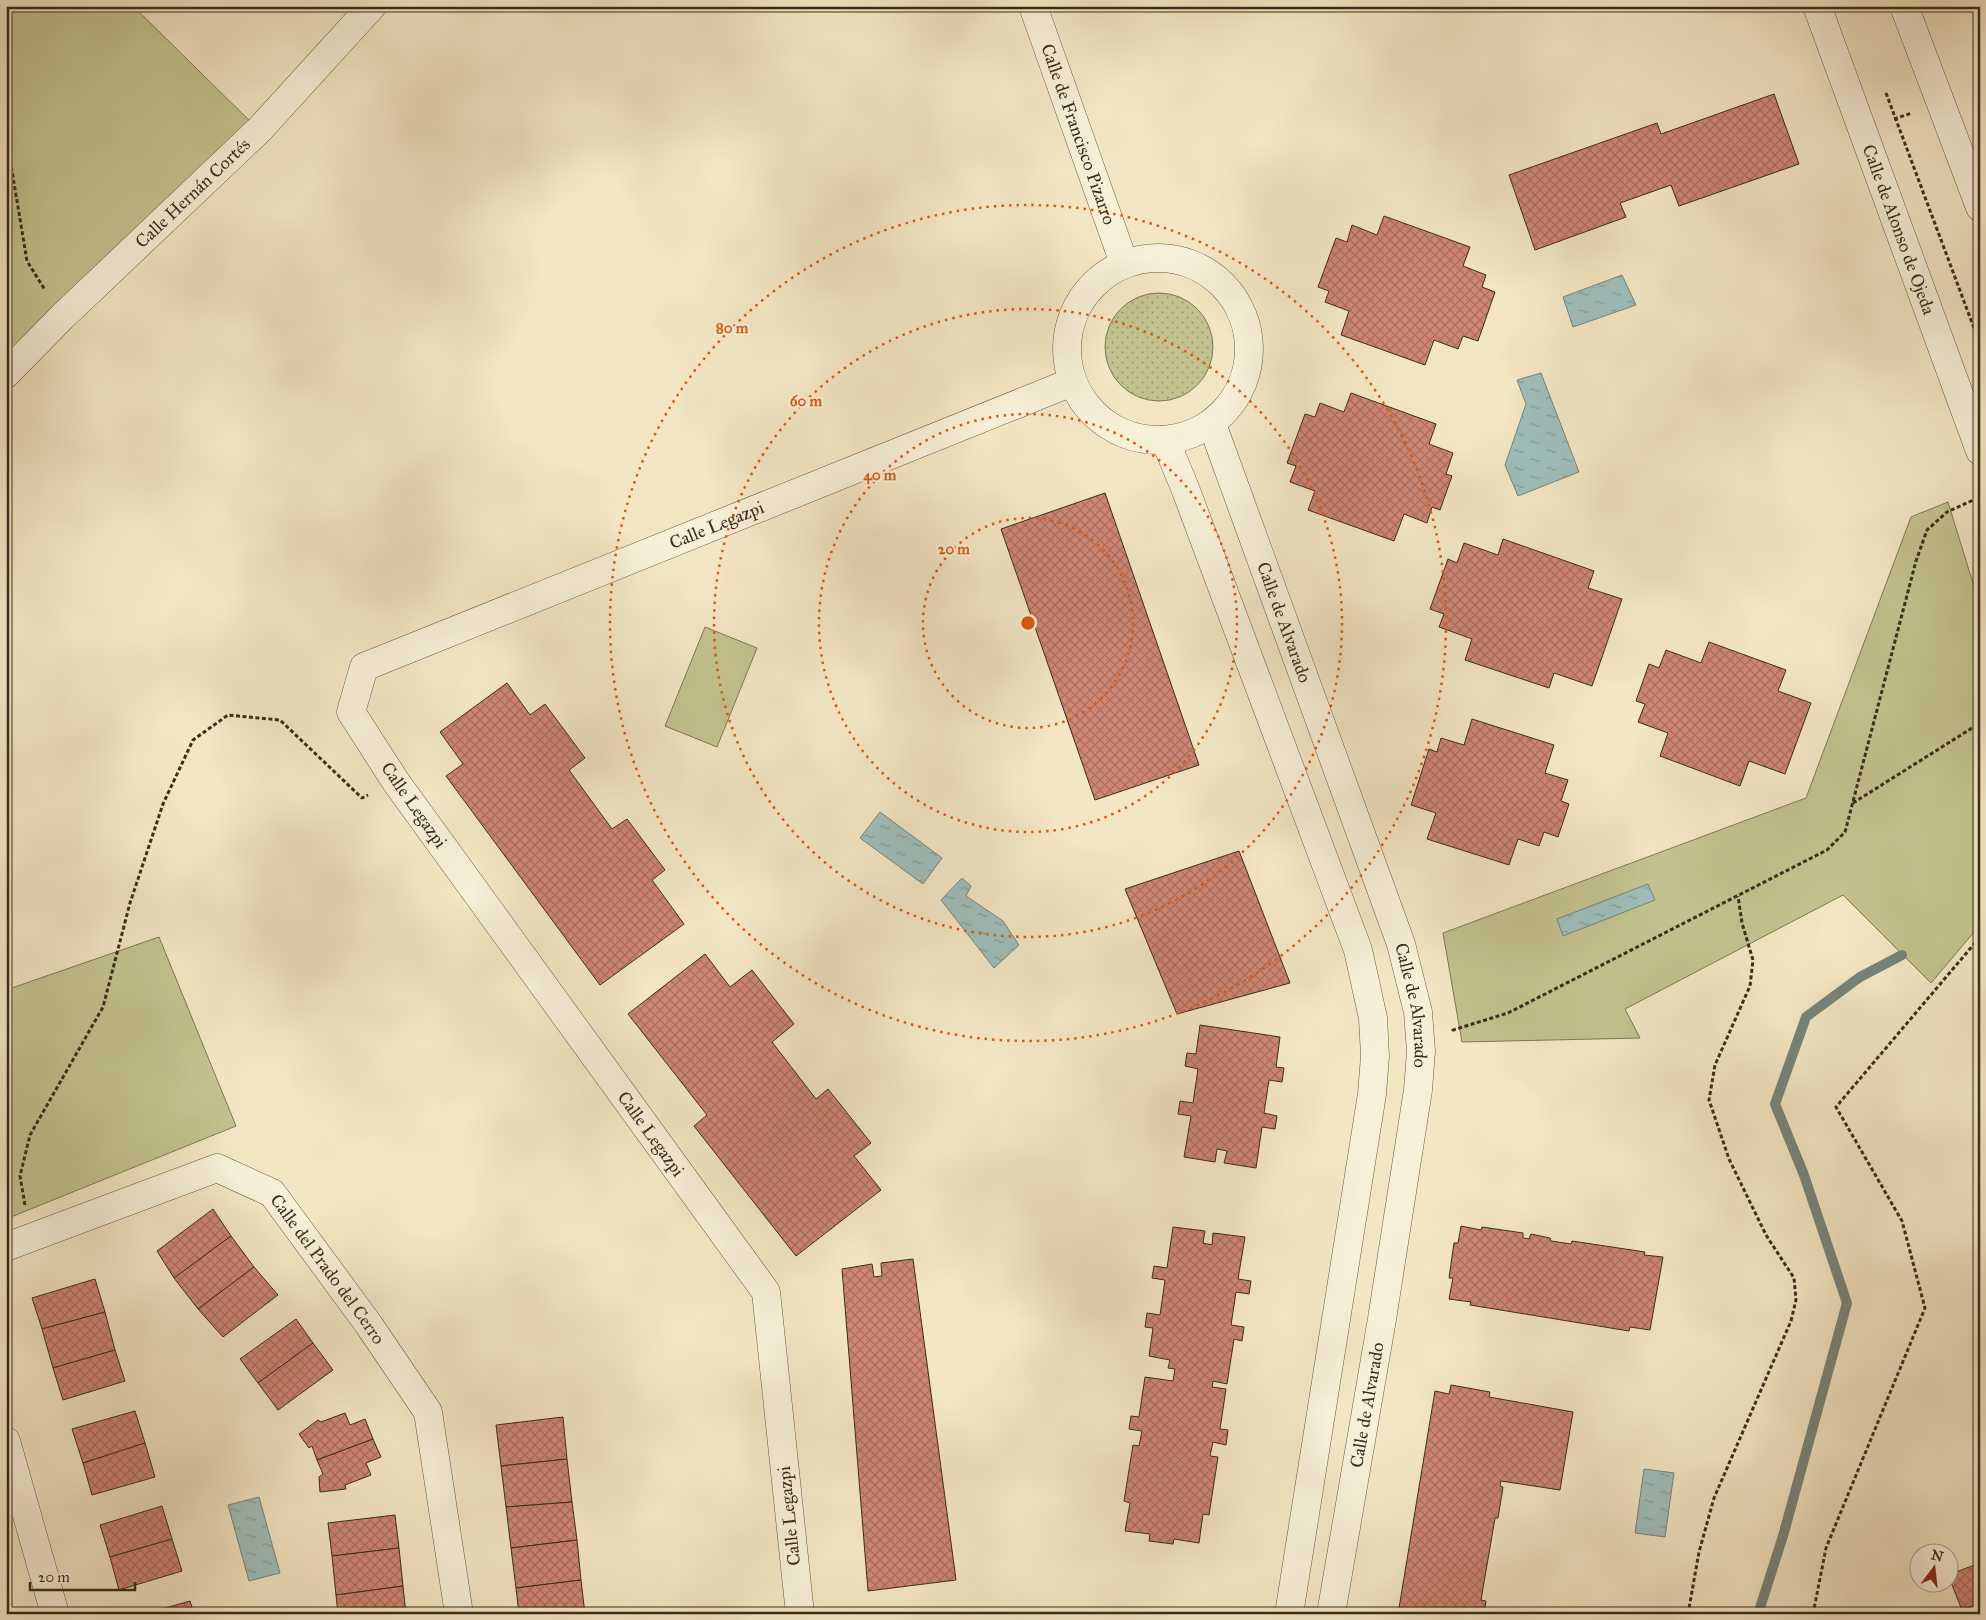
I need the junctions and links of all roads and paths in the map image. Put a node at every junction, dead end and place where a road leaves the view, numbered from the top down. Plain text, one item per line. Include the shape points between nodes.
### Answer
1 (372, 6) edge
2 (1033, 6) edge
3 (1817, 6) edge
4 (1904, 6) edge
5 (1882, 84) dead end
6 (1940, 102) junction
7 (1896, 119) junction
8 (1863, 131) junction
9 (6, 135) edge
10 (1980, 207) edge
11 (1124, 263) junction
12 (62, 317) junction
13 (1980, 344) edge
14 (6, 374) edge
15 (1072, 382) junction
16 (1212, 424) junction
17 (1165, 440) junction
18 (1980, 451) edge
19 (1980, 498) edge
20 (1980, 723) edge
21 (396, 782) junction
22 (1852, 804) junction
23 (1738, 896) junction
24 (1980, 937) edge
25 (1418, 1012) junction
26 (18, 1243) edge
27 (6, 1441) edge
28 (54, 1614) edge
29 (459, 1614) edge
30 (800, 1614) edge
31 (1289, 1614) edge
32 (1331, 1614) edge
33 (1688, 1614) edge
34 (1814, 1614) edge

1 - 12 street, Calle Hernán Cortés via 258,130
2 - 11 street, Calle de Francisco Pizarro
3 - 8 street, Calle de Alonso de Ojeda
4 - 6 street
5 - 7 path
6 - 7 path
6 - 10 street
7 - 8 path
7 - 13 path
8 - 18 street, Calle de Alonso de Ojeda
9 - 12 path via 28,261
11 - 15 street via 1094,282 1074,312 1066,346
11 - 16 street via 1165,256 1204,269 1235,297 1250,336 1248,369 1235,400
12 - 14 street, Calle Hernán Cortés
15 - 17 street via 1094,414 1127,435
15 - 21 street, Calle Legazpi via 364,667 351,712
16 - 17 street via 1190,435
16 - 25 street, Calle de Alvarado via 1400,944
17 - 31 street, Calle de Alvarado via 1358,950 1373,1018 1372,1094
19 - 22 path via 1947,512 1927,530
20 - 22 path
21 - 26 path via 362,798 280,720 228,715 193,740 163,804 130,903 103,1007 30,1135 20,1176
21 - 30 street, Calle Legazpi via 766,1292
22 - 23 path via 1845,832 1827,850
23 - 25 path via 1508,1013 1453,1030 1447,1006
23 - 33 path via 1753,960 1750,986 1715,1065 1710,1100 1729,1159 1766,1235 1794,1278 1796,1300 1791,1321 1714,1498 1699,1552
24 - 34 path via 1836,1107 1902,1221 1925,1308 1826,1548
25 - 32 street, Calle de Alvarado via 1421,1052 1418,1090
26 - 29 street, Calle del Prado del Cerro via 217,1168 272,1193 370,1325 428,1412
27 - 28 street

